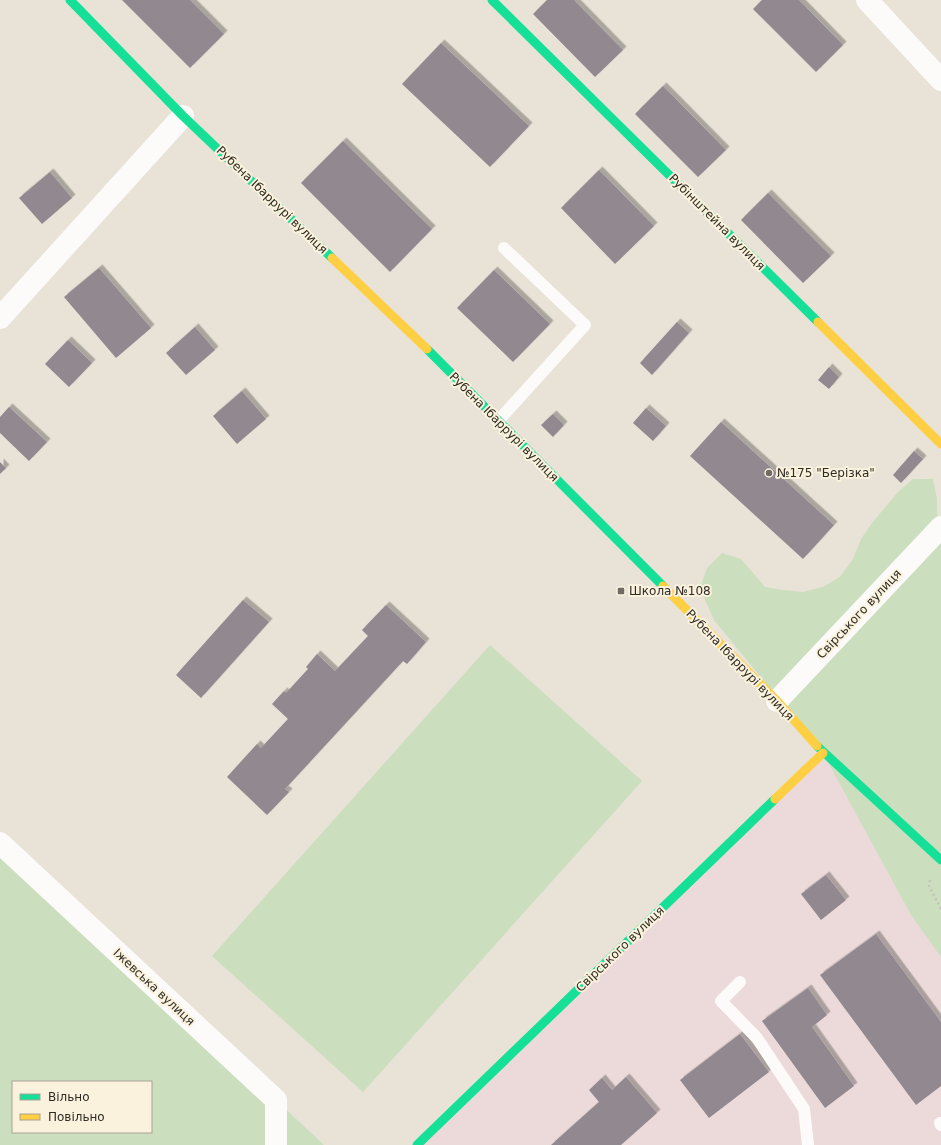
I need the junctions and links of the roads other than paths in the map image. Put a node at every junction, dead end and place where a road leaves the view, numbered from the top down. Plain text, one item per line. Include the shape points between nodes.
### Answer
1 (70, 0) edge
2 (492, 0) edge
3 (867, 0) edge
4 (941, 80) edge
5 (183, 116) junction
6 (504, 248) dead end
7 (0, 318) edge
8 (498, 422) junction
9 (941, 444) edge
10 (941, 527) edge
11 (777, 701) junction
12 (823, 753) junction
13 (0, 843) edge
14 (939, 856) edge
15 (740, 982) dead end
16 (276, 1145) edge
17 (417, 1145) edge
18 (808, 1145) edge

1 - 5 main road, Рубена Ібаррурі вулиця
2 - 9 main road, Рубінштейна вулиця
3 - 4 street
5 - 7 street
5 - 8 main road, Рубена Ібаррурі вулиця via 423,345
6 - 8 lane via 585,325
8 - 11 main road, Рубена Ібаррурі вулиця
10 - 11 street, Свірського вулиця
11 - 12 main road, Рубена Ібаррурі вулиця
12 - 14 main road, Рубена Ібаррурі вулиця
12 - 17 main road, Свірського вулиця
13 - 16 street, Іжевська вулиця via 276,1100
15 - 18 lane via 721,1001 757,1038 804,1109

